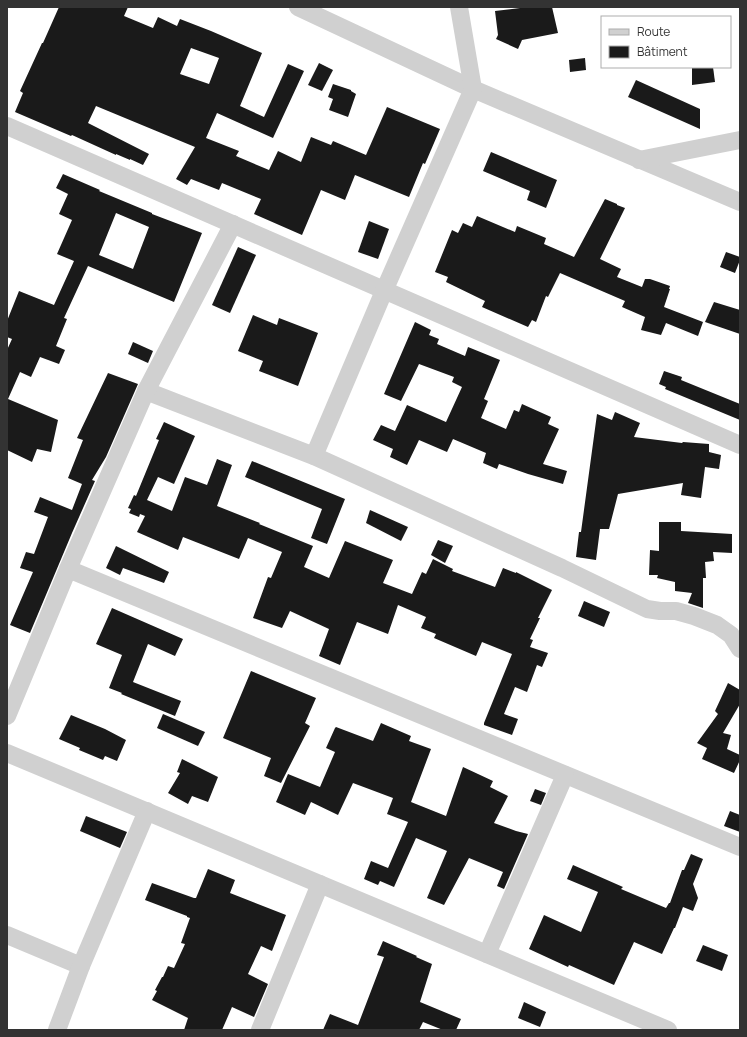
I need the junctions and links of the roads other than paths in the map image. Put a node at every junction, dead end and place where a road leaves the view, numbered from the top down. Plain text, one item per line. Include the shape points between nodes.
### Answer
1 (459, 7) edge
2 (302, 8) edge
3 (473, 89) junction
4 (7, 126) edge
5 (740, 140) edge
6 (639, 160) junction
7 (740, 202) edge
8 (233, 224) junction
9 (384, 291) junction
10 (146, 391) junction
11 (740, 445) edge
12 (314, 456) junction
13 (68, 569) junction
14 (740, 649) edge
15 (7, 716) edge
16 (7, 753) edge
17 (565, 775) junction
18 (147, 811) junction
19 (740, 847) edge
20 (320, 884) junction
21 (7, 935) edge
22 (487, 954) junction
23 (81, 966) junction
24 (56, 1030) edge
25 (260, 1030) edge
26 (668, 1030) edge

1 - 3 street
2 - 3 street
3 - 6 street
3 - 9 street
4 - 8 street
5 - 6 street
6 - 7 street
8 - 9 street
8 - 10 street
9 - 11 street
9 - 12 street
10 - 12 street
10 - 13 street
12 - 14 street via 646,609 676,611 717,625 731,635
13 - 15 street
13 - 17 street
16 - 18 street
17 - 19 street
17 - 22 street
18 - 20 street
18 - 23 street
20 - 22 street
20 - 25 street
21 - 23 street
22 - 26 street
23 - 24 street

